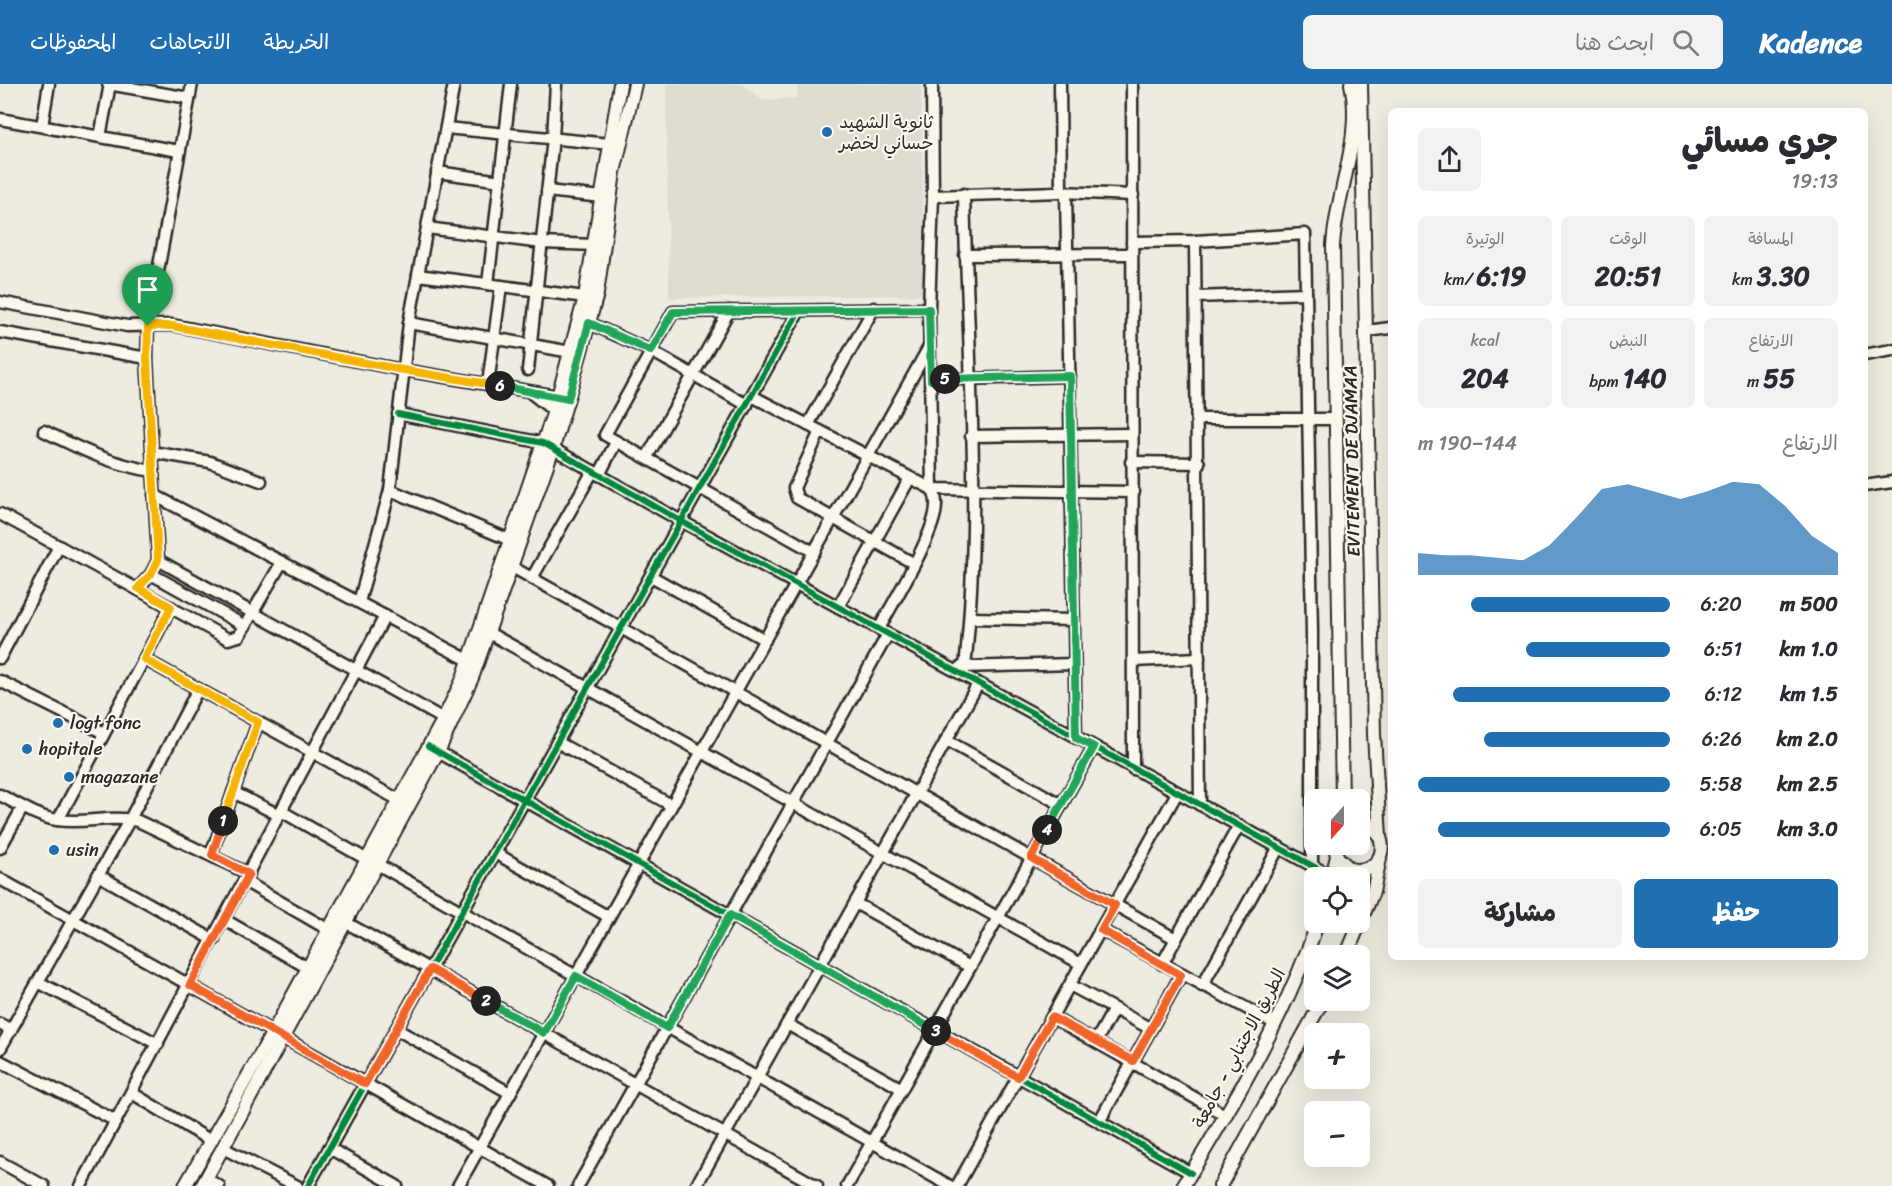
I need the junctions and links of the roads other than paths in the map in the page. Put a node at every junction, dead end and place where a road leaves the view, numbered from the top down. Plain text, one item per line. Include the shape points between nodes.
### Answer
1 (49, 84) edge
2 (109, 84) edge
3 (192, 84) edge
4 (454, 84) edge
5 (511, 84) edge
6 (556, 84) edge
7 (620, 84) edge
8 (625, 84) edge
9 (635, 84) edge
10 (932, 84) edge
11 (1060, 84) edge
12 (1132, 84) edge
13 (1351, 84) edge
14 (1361, 84) edge
15 (189, 99) junction
16 (0, 119) edge
17 (42, 126) junction
18 (446, 128) junction
19 (506, 135) junction
20 (100, 137) junction
21 (553, 138) junction
22 (610, 144) junction
23 (179, 151) junction
24 (438, 172) junction
25 (501, 181) junction
26 (547, 191) junction
27 (1063, 192) junction
28 (964, 194) junction
29 (1133, 195) junction
30 (933, 196) junction
31 (602, 197) junction
32 (427, 228) junction
33 (494, 237) junction
34 (1196, 241) junction
35 (1132, 242) junction
36 (542, 243) junction
37 (595, 245) junction
38 (1067, 254) junction
39 (1131, 254) junction
40 (966, 255) junction
41 (418, 274) junction
42 (488, 284) junction
43 (501, 286) junction
44 (537, 291) junction
45 (1305, 293) junction
46 (585, 297) junction
47 (1196, 297) junction
48 (0, 302) edge
49 (874, 308) junction
50 (929, 309) junction
51 (729, 311) junction
52 (799, 311) junction
53 (409, 323) junction
54 (589, 323) junction
55 (148, 326) junction
56 (1388, 328) edge
57 (1367, 331) junction
58 (0, 332) edge
59 (495, 338) junction
60 (531, 344) junction
61 (929, 347) junction
62 (1892, 350) edge
63 (651, 351) junction
64 (571, 352) junction
65 (1868, 354) edge
66 (147, 358) junction
67 (403, 370) junction
68 (528, 370) dead end
69 (693, 375) junction
70 (1070, 376) junction
71 (970, 377) junction
72 (931, 380) junction
73 (488, 384) junction
74 (530, 391) junction
75 (563, 397) junction
76 (749, 401) junction
77 (554, 411) junction
78 (398, 414) junction
79 (1198, 418) junction
80 (1308, 418) junction
81 (1335, 419) junction
82 (808, 425) junction
83 (44, 431) dead end
84 (820, 431) junction
85 (1070, 434) junction
86 (1131, 434) junction
87 (971, 436) junction
88 (616, 442) junction
89 (548, 446) junction
90 (152, 453) junction
91 (868, 456) junction
92 (647, 457) junction
93 (1131, 462) junction
94 (1199, 463) junction
95 (153, 471) junction
96 (596, 473) junction
97 (910, 478) junction
98 (261, 482) dead end
99 (1892, 482) edge
100 (1868, 485) edge
101 (701, 487) junction
102 (972, 488) junction
103 (932, 489) junction
104 (390, 490) junction
105 (1071, 491) junction
106 (1134, 492) junction
107 (154, 495) junction
108 (0, 514) edge
109 (833, 518) junction
110 (681, 521) junction
111 (510, 540) junction
112 (875, 541) junction
113 (59, 546) junction
114 (814, 552) junction
115 (158, 560) junction
116 (282, 562) junction
117 (913, 563) junction
118 (512, 567) junction
119 (151, 574) junction
120 (651, 576) junction
121 (532, 578) junction
122 (796, 584) junction
123 (138, 588) junction
124 (359, 602) junction
125 (171, 607) junction
126 (838, 607) junction
127 (253, 613) junction
128 (385, 616) junction
129 (970, 618) junction
130 (1073, 620) junction
131 (245, 627) junction
132 (621, 628) junction
133 (883, 632) junction
134 (489, 633) junction
135 (765, 640) junction
136 (0, 658) edge
137 (1199, 658) junction
138 (144, 659) junction
139 (1133, 660) junction
140 (473, 662) junction
141 (1074, 664) junction
142 (965, 667) junction
143 (948, 668) junction
144 (358, 672) junction
145 (0, 681) edge
146 (978, 684) junction
147 (588, 688) junction
148 (198, 689) junction
149 (735, 692) junction
150 (258, 722) junction
151 (447, 722) junction
152 (104, 733) junction
153 (1076, 738) junction
154 (946, 740) junction
155 (557, 742) junction
156 (827, 744) junction
157 (1094, 747) junction
158 (433, 749) junction
159 (702, 752) junction
160 (314, 753) junction
161 (1133, 769) junction
162 (1342, 789) edge
163 (233, 792) junction
164 (1178, 793) junction
165 (916, 794) junction
166 (0, 795) edge
167 (399, 800) junction
168 (525, 800) junction
169 (793, 803) junction
170 (671, 805) junction
171 (1062, 805) junction
172 (1200, 805) junction
173 (23, 807) junction
174 (280, 813) junction
175 (130, 819) junction
176 (58, 820) junction
177 (1239, 826) junction
178 (1370, 827) edge
179 (1380, 837) junction
180 (1279, 847) junction
181 (0, 848) edge
182 (495, 853) junction
183 (882, 853) junction
184 (212, 855) junction
185 (1338, 855) edge
186 (1380, 857) junction
187 (1031, 858) junction
188 (372, 862) junction
189 (639, 864) junction
190 (1312, 866) joint
191 (98, 875) junction
192 (248, 878) junction
193 (0, 879) edge
194 (855, 903) junction
195 (1115, 905) junction
196 (462, 910) junction
197 (730, 915) junction
198 (609, 917) junction
199 (998, 918) junction
200 (73, 920) junction
201 (225, 920) junction
202 (345, 922) junction
203 (329, 930) junction
204 (1101, 930) junction
205 (1314, 933) edge
206 (1176, 939) junction
207 (214, 940) junction
208 (1351, 945) edge
209 (1082, 964) junction
210 (1161, 964) junction
211 (819, 965) junction
212 (970, 967) junction
213 (308, 968) junction
214 (430, 969) junction
215 (1181, 975) junction
216 (576, 976) junction
217 (38, 982) junction
218 (190, 985) junction
219 (1070, 985) junction
220 (1202, 986) junction
221 (1114, 1009) junction
222 (1317, 1011) edge
223 (1052, 1017) junction
224 (1274, 1023) junction
225 (0, 1024) edge
226 (786, 1024) junction
227 (667, 1028) junction
228 (396, 1029) junction
229 (1151, 1029) junction
230 (11, 1030) junction
231 (935, 1030) junction
232 (544, 1033) junction
233 (278, 1035) junction
234 (1096, 1041) junction
235 (158, 1044) junction
236 (0, 1049) edge
237 (1133, 1061) junction
238 (0, 1062) edge
239 (1018, 1077) junction
240 (756, 1078) junction
241 (365, 1084) junction
242 (635, 1084) junction
243 (902, 1089) junction
244 (132, 1093) junction
245 (510, 1093) junction
246 (1225, 1115) junction
247 (116, 1121) junction
248 (1099, 1122) junction
249 (724, 1134) junction
250 (211, 1141) junction
251 (872, 1142) junction
252 (223, 1148) junction
253 (329, 1148) junction
254 (479, 1148) junction
255 (0, 1162) edge
256 (1191, 1173) junction
257 (204, 1182) edge
258 (44, 1186) edge
259 (81, 1186) edge
260 (185, 1186) edge
261 (219, 1186) edge
262 (297, 1186) edge
263 (308, 1186) edge
264 (397, 1186) edge
265 (458, 1186) edge
266 (548, 1186) edge
267 (578, 1186) edge
268 (696, 1186) edge
269 (817, 1186) edge
270 (847, 1186) edge
271 (950, 1186) edge
272 (957, 1186) edge
273 (1183, 1186) edge
274 (1220, 1186) edge

1 - 17 street
2 - 15 street
2 - 20 street
3 - 15 street
4 - 18 street
5 - 19 street
6 - 21 street
7 - 22 main road
8 - 9 main road
9 - 54 main road via 614,172 597,294
10 - 30 street
11 - 27 street
12 - 29 street
13 - 81 main road, EVITEMENT DE DJAMAA via 1355,128 1333,239
14 - 57 main road, EVITEMENT DE DJAMAA
15 - 23 street
16 - 17 street
17 - 20 street
18 - 19 street
18 - 24 street
19 - 21 street
19 - 25 street
20 - 23 street
21 - 22 street
21 - 26 street
22 - 31 main road
23 - 55 street
24 - 25 street
24 - 32 street
25 - 33 street
26 - 31 street
26 - 36 street
27 - 28 street
27 - 29 street
27 - 38 street
28 - 30 street
28 - 40 street
29 - 35 street
30 - 50 street
31 - 37 main road
32 - 33 street
32 - 41 street
33 - 36 street
33 - 42 street
34 - 35 street
34 - 45 street via 1305,234
34 - 47 street
35 - 39 street
36 - 37 street
36 - 44 street
37 - 46 main road
38 - 39 street
38 - 40 street
38 - 70 street
39 - 86 street
40 - 71 street
41 - 42 street
41 - 53 street
42 - 43 street
43 - 44 street
43 - 59 street
44 - 46 street
44 - 60 street
45 - 47 street
45 - 80 street
46 - 64 main road
47 - 79 street
48 - 55 street via 127,326
49 - 50 street
49 - 52 street
49 - 82 street
50 - 61 street
51 - 52 street
51 - 63 street via 673,312
51 - 69 street
52 - 76 street
53 - 59 street
53 - 67 street
54 - 63 street
54 - 75 main road
55 - 66 street
55 - 67 street via 172,326
56 - 57 street
57 - 179 main road, EVITEMENT DE DJAMAA via 1374,734
58 - 66 street
59 - 60 street
59 - 73 street
60 - 64 street
60 - 68 street
61 - 72 street
61 - 91 street
62 - 65 street
63 - 69 street
63 - 88 street via 605,435
64 - 75 main road
66 - 90 street
67 - 73 street
67 - 78 street
69 - 76 street
69 - 92 street
70 - 71 street
70 - 85 street
71 - 72 street
71 - 87 street
72 - 103 street
73 - 74 street
74 - 75 street
74 - 77 street
75 - 77 main road
75 - 89 main road
76 - 82 street
76 - 101 street
77 - 89 main road
78 - 89 street
78 - 104 street
79 - 80 street
79 - 94 street
80 - 81 street
80 - 190 street
81 - 162 main road, EVITEMENT DE DJAMAA
82 - 84 street
83 - 95 street via 126,467
84 - 91 street
84 - 109 street via 794,493
85 - 86 street
85 - 87 street
85 - 105 street
86 - 93 street
87 - 102 street
88 - 92 street
88 - 96 street
89 - 96 street
89 - 111 main road
89 - 118 main road
90 - 95 street
90 - 98 street via 198,459
91 - 97 street
91 - 109 street
92 - 101 street
93 - 94 street
93 - 106 street
94 - 137 street
95 - 107 street
96 - 110 street
96 - 121 street
97 - 103 street
97 - 112 street
99 - 100 street
101 - 110 street
101 - 114 street
102 - 103 street
102 - 105 street
102 - 129 street
103 - 117 street via 936,502 934,522
104 - 111 street
104 - 124 street
105 - 106 street
105 - 130 street
106 - 139 street
107 - 115 street
107 - 116 street
108 - 113 street
109 - 112 street
109 - 114 street
110 - 120 street
110 - 122 street
111 - 140 main road
112 - 117 street
112 - 126 street
113 - 123 street
113 - 136 street
114 - 122 street
115 - 119 street
115 - 127 street
116 - 124 street
116 - 127 street
117 - 133 street
118 - 121 street
118 - 134 main road
119 - 123 street
119 - 131 street
120 - 132 street
120 - 135 street
121 - 132 street
122 - 126 street
122 - 135 street
123 - 125 street
124 - 128 street
125 - 131 street via 228,639 236,639
125 - 138 street
126 - 133 street
127 - 131 street
127 - 144 street
128 - 140 street
128 - 144 street
129 - 130 street
129 - 142 street
130 - 141 street
132 - 147 street
132 - 149 street
133 - 143 street
133 - 156 street
134 - 140 main road
134 - 147 street
135 - 149 street
137 - 139 street
137 - 172 street
138 - 148 street
138 - 152 street
139 - 161 street
140 - 151 main road
141 - 142 street
141 - 153 street
142 - 143 street
143 - 146 street
144 - 151 street
144 - 160 street
145 - 152 street
146 - 153 street
146 - 154 street
147 - 155 street
147 - 159 street
148 - 150 street
148 - 175 street
149 - 156 street
149 - 159 street
150 - 160 street
150 - 163 street
151 - 158 main road
152 - 176 street
153 - 157 street
154 - 165 street
154 - 171 street
155 - 168 street
155 - 170 street
156 - 165 street
156 - 169 street
157 - 161 street
157 - 171 street
158 - 167 main road
158 - 168 street
158 - 188 main road
159 - 169 street
159 - 170 street
160 - 167 street
160 - 174 street
161 - 164 street
163 - 174 street
163 - 184 street
164 - 172 street
164 - 195 street
165 - 183 street
165 - 187 street
166 - 173 street
167 - 188 main road
168 - 182 street
168 - 189 street
169 - 183 street
169 - 197 street
170 - 189 street
171 - 187 street
172 - 177 street
173 - 176 street
173 - 181 street
174 - 188 street
174 - 192 street
175 - 176 street
175 - 184 street
175 - 191 street
177 - 180 street
177 - 206 street
178 - 179 main road
179 - 186 main road, EVITEMENT DE DJAMAA
180 - 190 street
180 - 220 street
182 - 196 street
182 - 198 street
183 - 194 street
183 - 199 street
184 - 192 street
185 - 186 main road via 1342,864 1358,871 1367,869
186 - 208 main road via 1373,892
187 - 195 street
187 - 199 street
188 - 196 street
188 - 202 main road
188 - 203 main road
189 - 197 street
189 - 198 street
191 - 200 street
191 - 207 street
192 - 201 street
192 - 203 street
193 - 200 street
194 - 211 street
194 - 212 street
195 - 204 street
195 - 206 street
196 - 214 street
196 - 216 street
197 - 211 street
197 - 227 street
198 - 216 street
199 - 209 street
199 - 212 street
200 - 217 street
200 - 218 street
201 - 207 street
201 - 213 street
202 - 214 street
202 - 233 main road
203 - 213 main road
204 - 209 street
204 - 210 street
205 - 224 main road, الطريق الاجتنابي - جامعة
206 - 210 street
207 - 218 street
209 - 219 street
210 - 215 street
211 - 226 street
211 - 231 street
212 - 231 street
213 - 233 main road
214 - 228 street
214 - 232 street
215 - 220 street
215 - 229 street
216 - 227 street
216 - 232 street
217 - 230 street
217 - 235 street
218 - 233 street
218 - 235 street
219 - 221 street
219 - 223 street
220 - 224 street
221 - 229 street
221 - 234 street
222 - 274 main road
223 - 234 street
223 - 239 street
224 - 246 main road, الطريق الاجتنابي - جامعة
225 - 230 street
226 - 240 street
226 - 243 street
227 - 240 street
227 - 242 street
228 - 241 street
228 - 245 street
229 - 237 street
230 - 236 street
231 - 239 street
231 - 243 street
232 - 242 street
232 - 245 street
233 - 241 street
233 - 250 main road
233 - 252 main road
234 - 237 street
235 - 244 street
237 - 246 street
237 - 248 street
238 - 247 street
239 - 248 street
239 - 272 street
240 - 249 street
240 - 251 street
241 - 253 street
241 - 254 street
242 - 249 street
242 - 267 street
243 - 251 street
244 - 247 street
244 - 250 street
245 - 254 street
246 - 256 main road, الطريق الاجتنابي - جامعة
247 - 259 street
248 - 256 street
249 - 268 street
249 - 269 street
250 - 260 main road
251 - 270 street
251 - 271 street
252 - 257 main road
252 - 262 street
253 - 263 street
253 - 264 street
254 - 265 street
254 - 266 street
255 - 258 street
256 - 273 main road, الطريق الاجتنابي - جامعة
257 - 261 street

